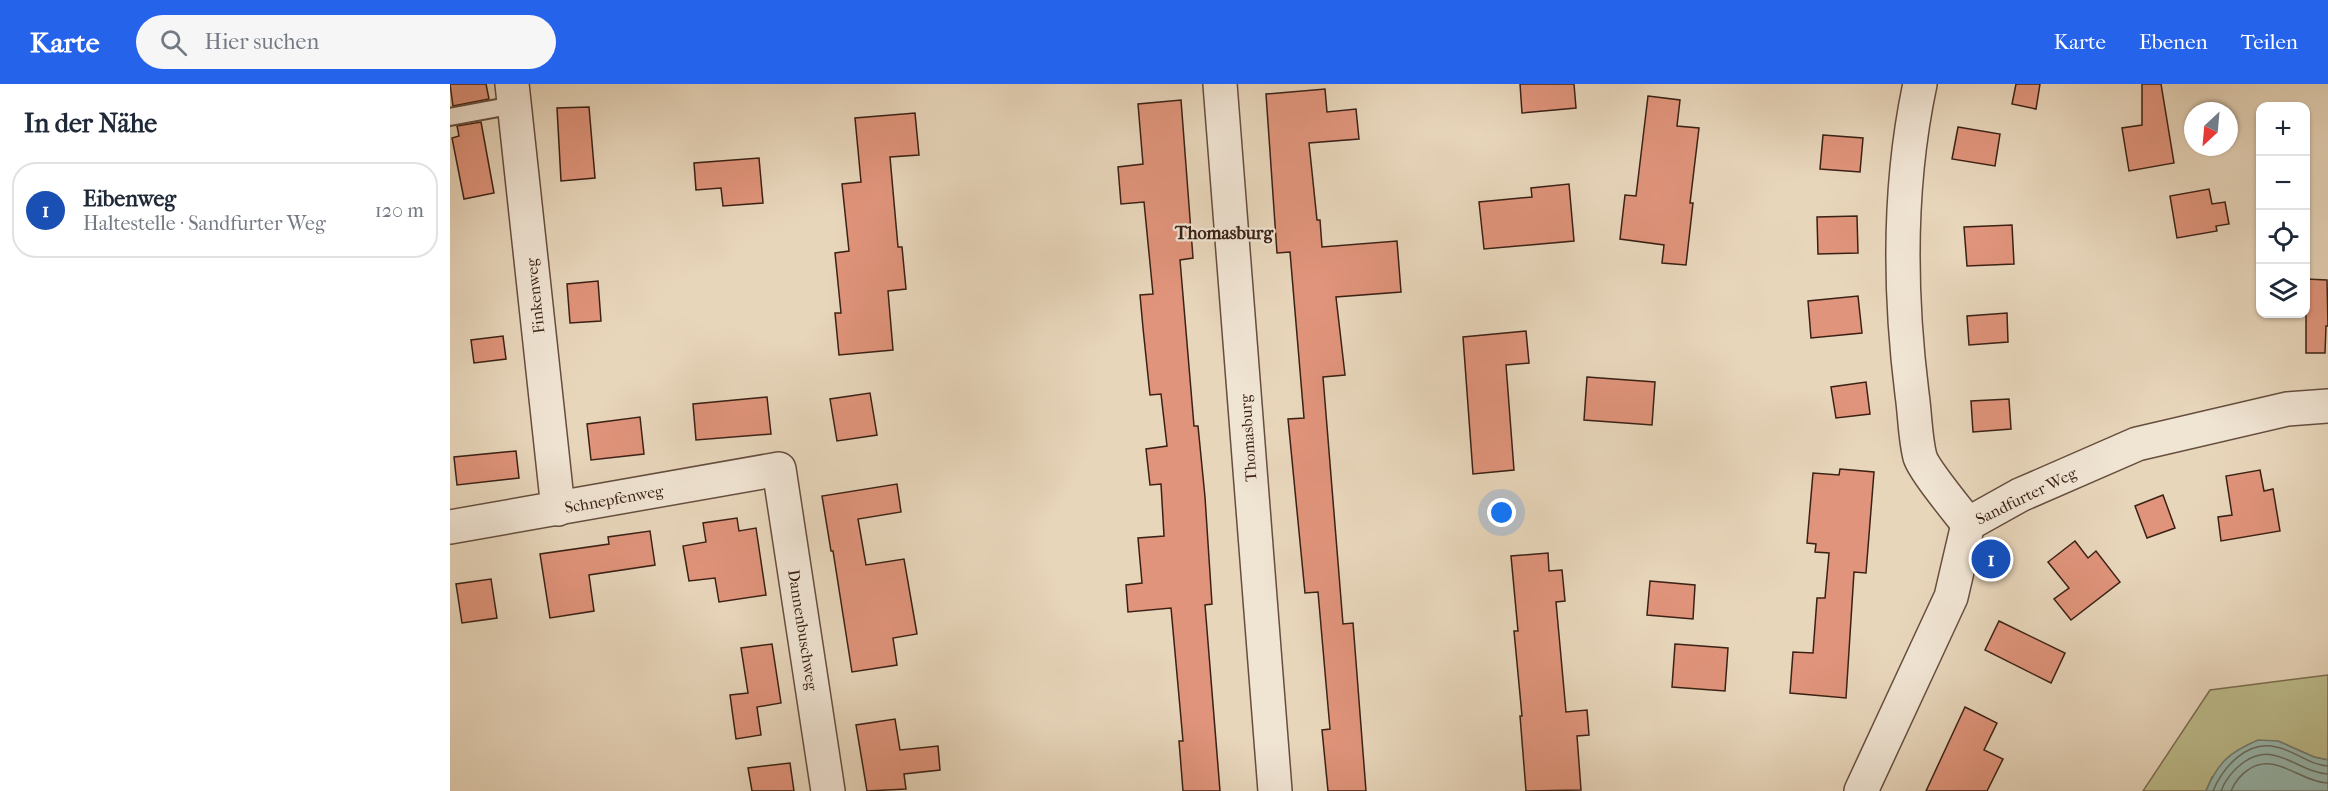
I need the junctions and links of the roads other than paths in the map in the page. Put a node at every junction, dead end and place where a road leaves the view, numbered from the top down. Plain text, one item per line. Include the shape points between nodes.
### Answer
1 (1220, 84) edge
2 (1920, 84) edge
3 (513, 95) edge
4 (450, 117) edge
5 (2328, 406) edge
6 (779, 469) joint
7 (558, 509) junction
8 (1968, 525) junction
9 (450, 527) edge
10 (828, 791) edge
11 (1275, 791) edge
12 (1861, 791) edge

1 - 11 street, Thomasburg
2 - 8 street via 1904,198 1901,277 1908,361 1920,459
3 - 4 lane
3 - 7 street, Finkenweg
5 - 8 street, Sandfurter Weg via 2287,409 2137,444 2020,495
6 - 7 street, Schnepfenweg
6 - 10 street, Dannenbuschweg
7 - 9 street, Schnepfenweg
8 - 12 street, Sandfurter Weg via 1951,597

